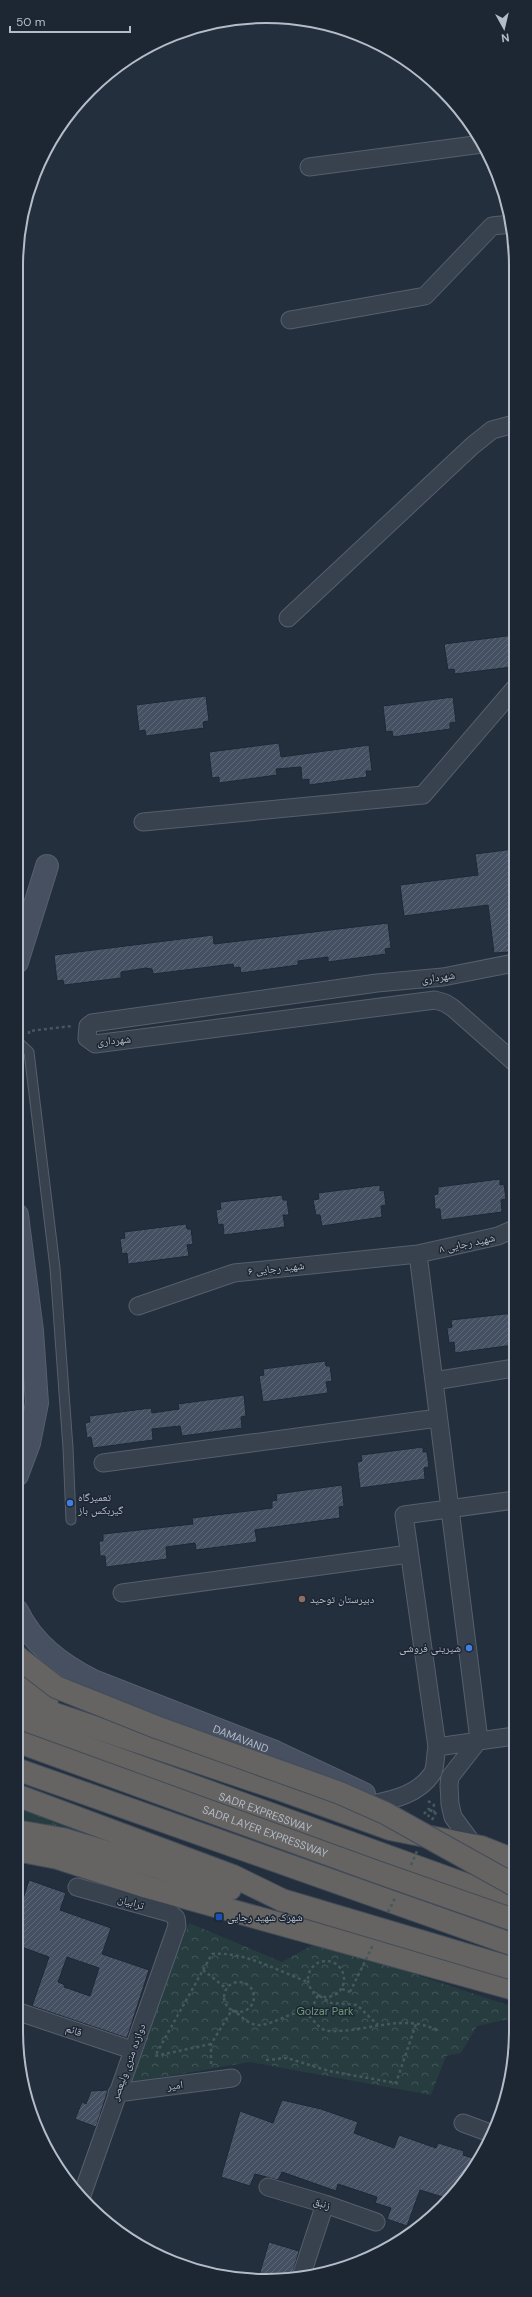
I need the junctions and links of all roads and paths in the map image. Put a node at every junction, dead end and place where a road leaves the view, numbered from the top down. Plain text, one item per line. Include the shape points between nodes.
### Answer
1 (476, 145) edge
2 (309, 168) dead end
3 (505, 225) edge
4 (290, 320) dead end
5 (509, 425) edge
6 (288, 618) dead end
7 (509, 696) edge
8 (143, 822) dead end
9 (47, 866) dead end
10 (23, 943) edge
11 (509, 964) edge
12 (443, 977) junction
13 (377, 983) junction
14 (445, 1003) junction
15 (379, 1007) junction
16 (92, 1023) junction
17 (23, 1046) edge
18 (29, 1052) junction
19 (509, 1058) edge
20 (509, 1232) edge
21 (418, 1254) junction
22 (23, 1261) edge
23 (138, 1306) dead end
24 (509, 1369) edge
25 (434, 1381) junction
26 (438, 1418) junction
27 (23, 1457) edge
28 (104, 1463) dead end
29 (509, 1501) edge
30 (449, 1509) junction
31 (71, 1520) dead end
32 (409, 1554) junction
33 (122, 1593) dead end
34 (23, 1621) edge
35 (23, 1661) edge
36 (23, 1683) edge
37 (23, 1702) edge
38 (86, 1723) junction
39 (23, 1725) edge
40 (509, 1737) edge
41 (479, 1740) junction
42 (23, 1744) edge
43 (437, 1746) junction
44 (23, 1771) edge
45 (23, 1798) edge
46 (381, 1802) junction
47 (342, 1812) junction
48 (428, 1817) dead end
49 (429, 1826) dead end
50 (23, 1832) edge
51 (477, 1845) junction
52 (419, 1848) dead end
53 (23, 1851) edge
54 (509, 1858) edge
55 (409, 1870) dead end
56 (509, 1882) edge
57 (77, 1887) dead end
58 (398, 1891) dead end
59 (282, 1900) junction
60 (509, 1900) edge
61 (509, 1918) edge
62 (385, 1920) dead end
63 (177, 1926) joint
64 (374, 1942) dead end
65 (509, 1943) edge
66 (509, 1968) edge
67 (203, 1970) junction
68 (308, 1982) junction
69 (509, 1988) edge
70 (227, 1989) junction
71 (342, 1989) junction
72 (318, 1995) junction
73 (232, 2010) junction
74 (23, 2013) edge
75 (309, 2015) junction
76 (416, 2024) junction
77 (378, 2025) junction
78 (438, 2031) dead end
79 (211, 2044) junction
80 (132, 2050) junction
81 (266, 2060) dead end
82 (232, 2078) dead end
83 (211, 2081) junction
84 (117, 2093) junction
85 (463, 2123) dead end
86 (487, 2132) edge
87 (268, 2187) dead end
88 (83, 2191) edge
89 (325, 2204) junction
90 (376, 2222) dead end
91 (303, 2271) edge

1 - 2 street
3 - 4 street via 492,226 425,296
5 - 6 street via 492,430 472,446
7 - 8 street via 423,795
9 - 10 main road
11 - 12 street, شهرداری
12 - 13 street, شهرداری
12 - 14 street
13 - 15 street
13 - 16 street, شهرداری
14 - 15 street, شهرداری via 434,1000
14 - 19 street
15 - 16 street, شهرداری via 95,1044 86,1034 88,1026
16 - 18 path via 29,1031
17 - 18 lane
18 - 31 lane via 55,1268
20 - 21 street, شهید رجایی ۸
21 - 23 street, شهید رجایی ۶ via 234,1273
21 - 25 street
22 - 27 main road via 32,1331 37,1403 32,1431
24 - 25 street
25 - 26 street
26 - 28 street
26 - 30 street
29 - 30 street
30 - 32 street via 404,1515
30 - 41 street
32 - 33 street
32 - 43 street
34 - 46 main road, DAMAVAND via 37,1642 51,1655 93,1681 275,1752
35 - 56 highway, bridge via 56,1687 379,1810
36 - 38 highway
37 - 38 highway
38 - 47 highway
39 - 60 highway, SADR EXPRESSWAY
40 - 41 street
41 - 43 street
41 - 51 street via 450,1777 449,1785 453,1817
42 - 61 highway, SADR LAYER EXPRESSWAY, bridge
43 - 46 street via 432,1773 419,1787 407,1795
44 - 65 highway
45 - 59 highway via 233,1876
46 - 47 street
46 - 51 main road, DAMAVAND via 431,1827
47 - 51 highway via 390,1829
48 - 49 path, bridge via 424,1814 428,1809 436,1812
50 - 59 highway via 63,1839 226,1888
51 - 54 highway
52 - 55 path, bridge
53 - 69 highway via 58,1858 147,1887
57 - 63 street, ترابیان via 170,1913 176,1918
58 - 62 path, bridge
59 - 66 highway, bridge
63 - 80 street, دوازده متری ولیعصر
64 - 71 path, bridge via 350,1992
67 - 68 path via 212,1954 224,1953
67 - 70 path
67 - 79 path via 155,2056
68 - 71 path via 313,1966 321,1961 330,1961 338,1964 344,1972 345,1981
68 - 72 path via 311,1990
70 - 73 path via 224,1998
70 - 73 path via 239,1982 248,1985 253,1993 250,2007 242,2011
71 - 72 path via 327,1998
72 - 75 path
72 - 77 path via 331,2003 357,2005
73 - 75 path via 247,2022 255,2024 272,2022 301,2012
73 - 79 path
74 - 80 street, قائم
75 - 77 path via 315,2024 328,2031
76 - 77 path
76 - 78 path
76 - 81 path via 396,2083 329,2071 287,2058
79 - 83 path
80 - 84 street, دوازده متری ولیعصر
82 - 83 street, امیر
83 - 84 street, امیر
84 - 88 street, دوازده متری ولیعصر
85 - 86 street
87 - 89 street, زنبق
89 - 90 street, زنبق
89 - 91 street

